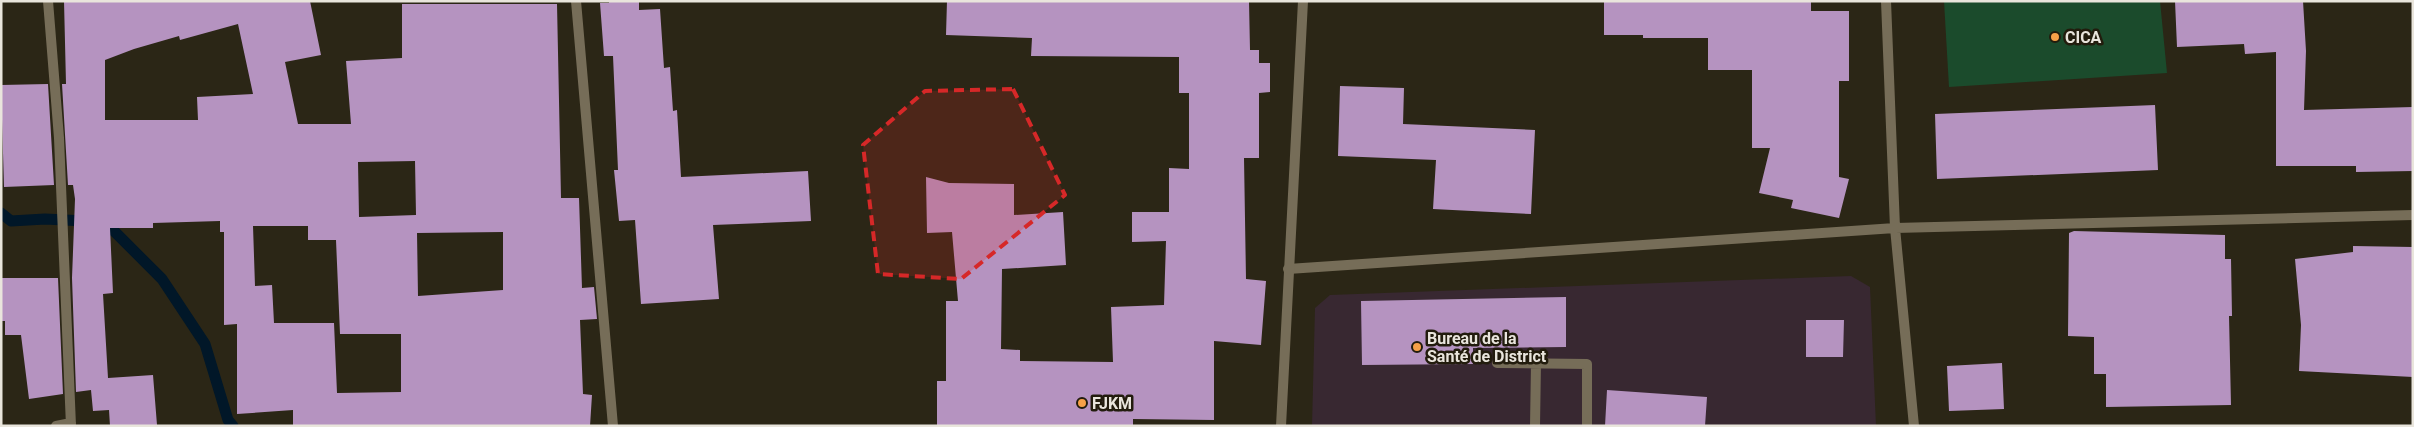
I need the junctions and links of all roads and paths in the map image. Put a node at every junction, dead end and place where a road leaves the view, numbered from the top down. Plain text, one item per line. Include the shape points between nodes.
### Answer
1 (48, 1) edge
2 (576, 1) edge
3 (1303, 1) edge
4 (1886, 1) edge
5 (2413, 215) edge
6 (1895, 228) junction
7 (1288, 269) junction
8 (1497, 363) dead end
9 (1536, 363) junction
10 (71, 425) edge
11 (56, 426) edge
12 (613, 426) edge
13 (1281, 426) edge
14 (1535, 426) edge
15 (1587, 426) edge
16 (1914, 426) edge

1 - 10 street
2 - 12 street
3 - 7 street
4 - 6 street
5 - 6 street
6 - 7 street
6 - 16 street
7 - 13 street
8 - 9 street
9 - 14 street
9 - 15 street via 1587,364
10 - 11 street

